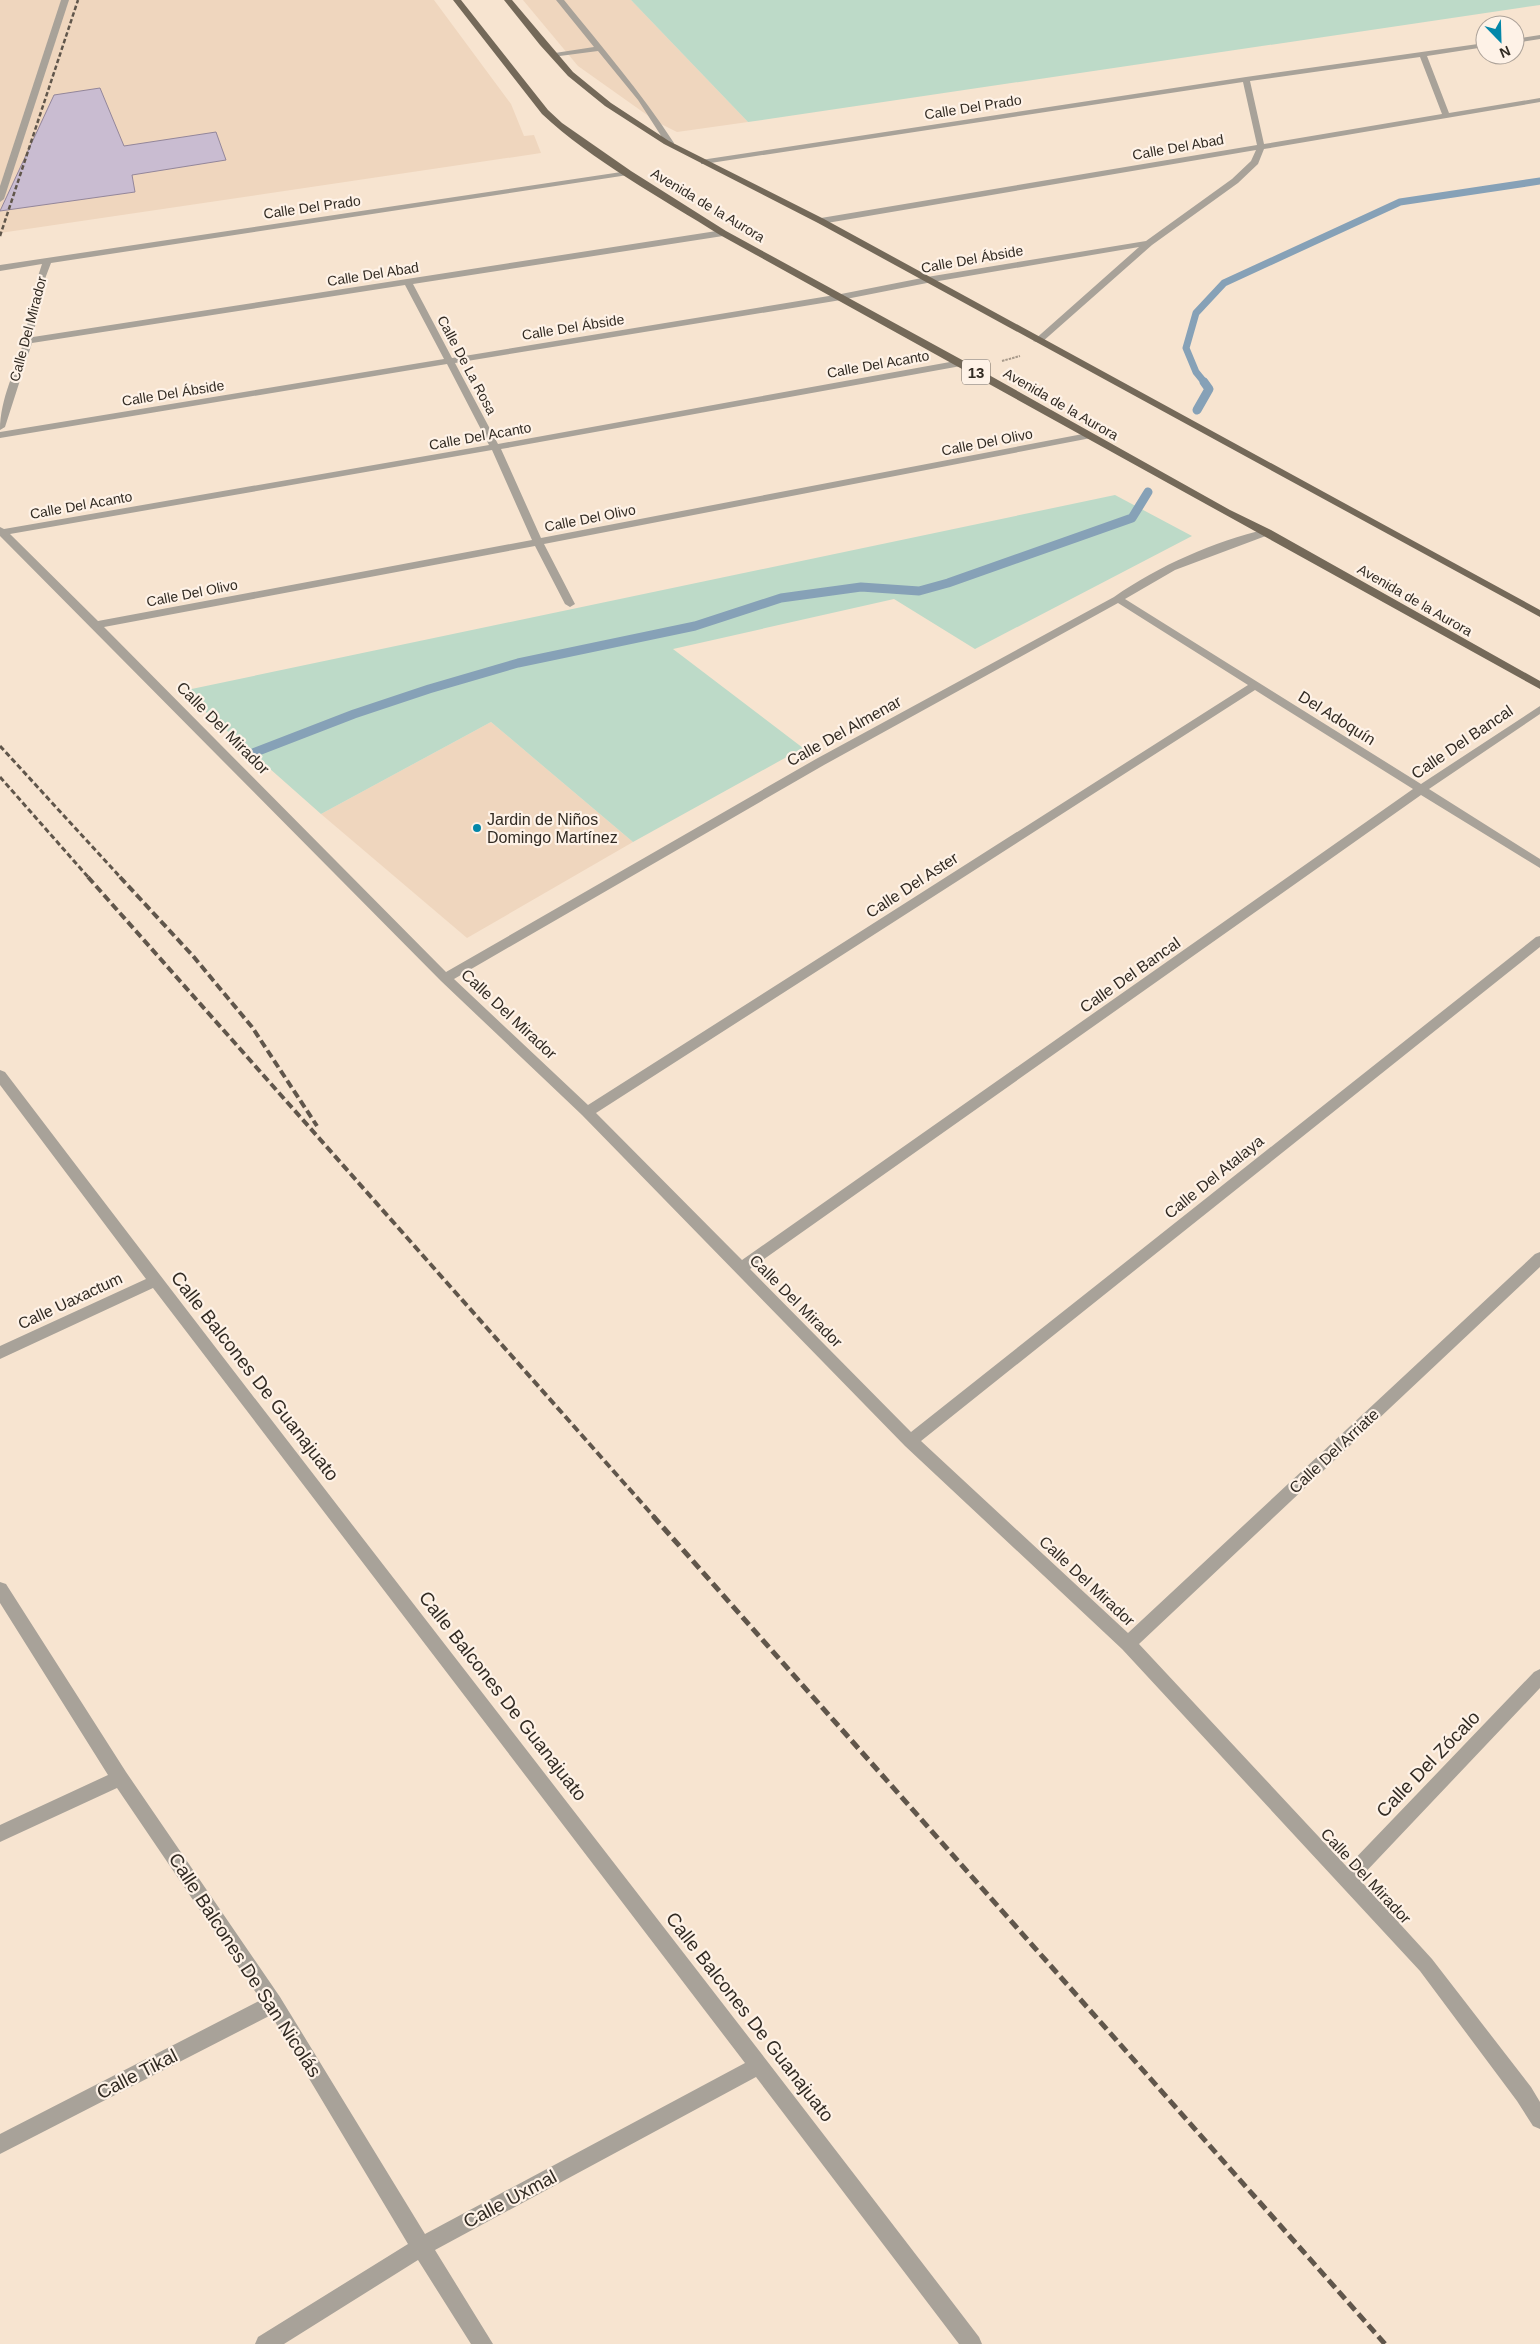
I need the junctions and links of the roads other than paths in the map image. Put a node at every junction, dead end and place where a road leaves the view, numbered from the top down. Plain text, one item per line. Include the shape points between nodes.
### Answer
1 (65, 0) edge
2 (457, 0) edge
3 (508, 0) edge
4 (560, 0) edge
5 (1540, 37) edge
6 (1525, 39) edge
7 (1475, 47) edge
8 (601, 48) junction
9 (555, 55) junction
10 (1423, 55) junction
11 (1246, 79) junction
12 (1540, 100) edge
13 (1447, 117) junction
14 (670, 143) junction
15 (1261, 147) junction
16 (704, 162) junction
17 (628, 173) junction
18 (0, 199) edge
19 (821, 221) junction
20 (723, 233) junction
21 (1149, 244) junction
22 (48, 260) junction
23 (0, 268) edge
24 (927, 280) junction
25 (408, 283) junction
26 (841, 297) junction
27 (28, 341) junction
28 (1038, 341) junction
29 (450, 361) junction
30 (961, 363) junction
31 (0, 427) edge
32 (0, 435) edge
33 (1088, 436) junction
34 (495, 447) junction
35 (1, 531) edge
36 (1267, 532) junction
37 (538, 542) junction
38 (1118, 599) junction
39 (570, 604) dead end
40 (1540, 614) edge
41 (96, 625) junction
42 (1254, 686) junction
43 (1540, 686) edge
44 (1540, 709) edge
45 (1421, 789) junction
46 (1540, 864) edge
47 (1540, 940) edge
48 (445, 978) junction
49 (0, 1075) edge
50 (587, 1112) junction
51 (1540, 1258) edge
52 (740, 1269) junction
53 (155, 1282) junction
54 (0, 1353) edge
55 (910, 1441) junction
56 (0, 1589) edge
57 (1128, 1644) junction
58 (1540, 1677) edge
59 (120, 1778) junction
60 (0, 1834) edge
61 (1346, 1880) junction
62 (274, 2003) junction
63 (760, 2065) junction
64 (1540, 2119) edge
65 (0, 2144) edge
66 (421, 2247) junction
67 (266, 2344) edge
68 (483, 2344) edge
69 (972, 2344) edge

1 - 18 street
2 - 17 main road, Avenida de la Aurora / 13 via 545,112
3 - 9 main road
4 - 8 street
5 - 6 street
7 - 10 street, Calle Del Prado
8 - 9 street
8 - 14 street
9 - 14 main road via 579,82 609,106
10 - 11 street, Calle Del Prado
10 - 13 street
11 - 15 street
11 - 16 street, Calle Del Prado
12 - 13 street, Calle Del Abad
13 - 15 street, Calle Del Abad
14 - 16 main road
15 - 19 street, Calle Del Abad
15 - 21 street via 1255,162 1236,181
16 - 19 main road
17 - 20 main road, Avenida de la Aurora / 13
17 - 22 street, Calle Del Prado
19 - 24 main road
20 - 25 street, Calle Del Abad
20 - 26 main road, Avenida de la Aurora / 13
21 - 24 street, Calle Del Ábside
21 - 28 street
22 - 23 street, Calle Del Prado
22 - 27 street, Calle Del Mirador via 39,284
24 - 26 street, Calle Del Ábside
24 - 28 main road
25 - 27 street, Calle Del Abad
25 - 29 street, Calle De La Rosa
26 - 29 street, Calle Del Ábside
26 - 30 main road, Avenida de la Aurora / 13
27 - 31 street, Calle Del Mirador
28 - 40 main road
29 - 32 street, Calle Del Ábside
29 - 34 street, Calle De La Rosa
30 - 33 main road, Avenida de la Aurora / 13
30 - 34 street, Calle Del Acanto
33 - 36 main road, Avenida de la Aurora / 13
33 - 37 street, Calle Del Olivo
34 - 35 street, Calle Del Acanto
34 - 37 street, Calle De La Rosa
35 - 41 street, Calle Del Mirador
36 - 38 street, Calle Del Almenar via 1166,569
36 - 43 main road, Avenida de la Aurora / 13
37 - 39 street, Calle De La Rosa
37 - 41 street, Calle Del Olivo
38 - 42 street, Del Adoquín
38 - 48 street, Calle Del Almenar via 820,762
41 - 48 street, Calle Del Mirador
42 - 45 street, Del Adoquín
42 - 50 street, Calle Del Aster
44 - 45 street, Calle Del Bancal
45 - 46 street, Del Adoquín
45 - 52 street, Calle Del Bancal
47 - 55 street, Calle Del Atalaya
48 - 50 street, Calle Del Mirador
49 - 53 street, Calle Balcones De Guanajuato
50 - 52 street, Calle Del Mirador
51 - 57 street, Calle Del Arriate
52 - 55 street, Calle Del Mirador
53 - 54 street, Calle Uaxactum
53 - 63 street, Calle Balcones De Guanajuato
55 - 57 street, Calle Del Mirador
56 - 59 street, Calle Balcones De San Nicolás
57 - 61 street, Calle Del Mirador
58 - 61 street, Calle Del Zócalo
59 - 60 street
59 - 62 street, Calle Balcones De San Nicolás
61 - 64 street, Calle Del Mirador via 1426,1965
62 - 65 street, Calle Tikal
62 - 66 street, Calle Balcones De San Nicolás
63 - 66 street, Calle Uxmal
63 - 69 street, Calle Balcones De Guanajuato
66 - 67 street, Calle Uxmal
66 - 68 street, Calle Balcones De San Nicolás

